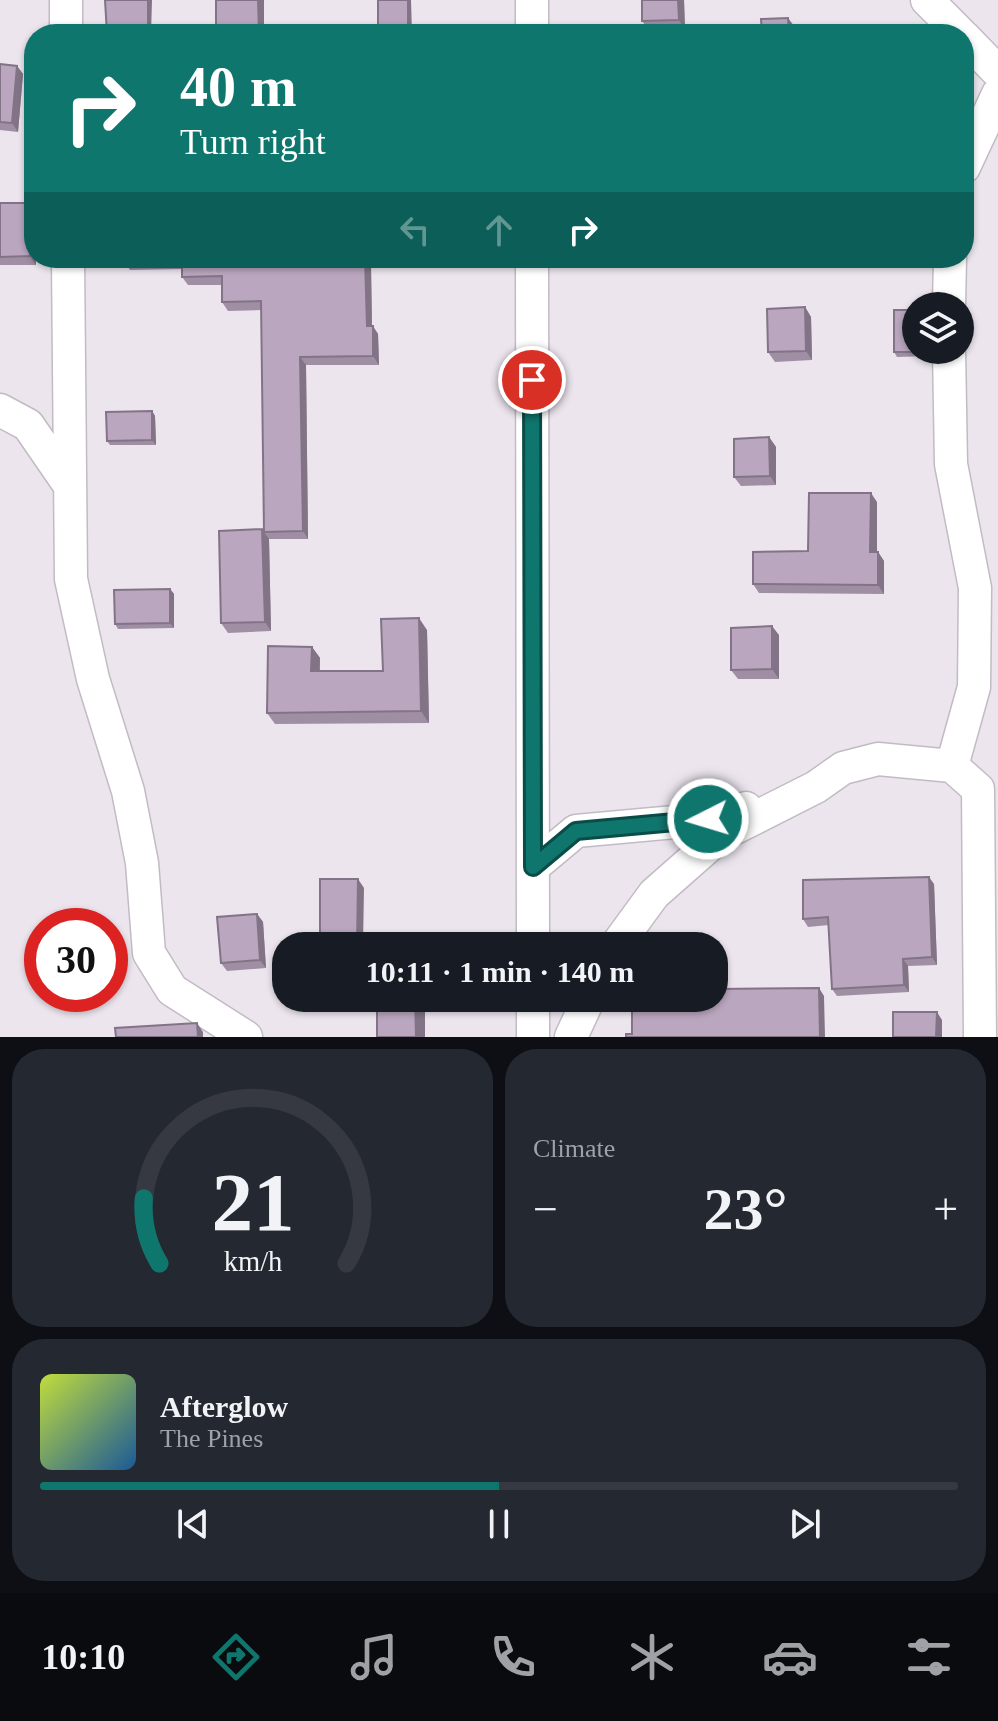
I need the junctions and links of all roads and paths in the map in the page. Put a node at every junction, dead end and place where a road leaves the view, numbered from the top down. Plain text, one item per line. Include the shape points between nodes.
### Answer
1 (66, 0) edge
2 (532, 0) edge
3 (927, 0) edge
4 (66, 24) edge
5 (532, 24) edge
6 (950, 24) edge
7 (974, 48) edge
8 (998, 72) edge
9 (998, 94) edge
10 (974, 146) edge
11 (68, 268) edge
12 (532, 268) edge
13 (950, 268) edge
14 (949, 292) edge
15 (949, 364) edge
16 (0, 410) edge
17 (70, 486) junction
18 (952, 766) junction
19 (816, 787) junction
20 (988, 790) edge
21 (533, 867) junction
22 (533, 932) edge
23 (626, 932) edge
24 (533, 1012) edge
25 (583, 1012) edge
26 (246, 1037) edge
27 (533, 1037) edge
28 (571, 1037) edge
29 (980, 1037) edge

1 - 4 street
2 - 5 street
3 - 6 street
7 - 8 street
9 - 10 street
11 - 17 street
12 - 21 street
13 - 14 street
15 - 18 street via 951,464 975,588 974,687
16 - 17 street via 28,425
17 - 26 street via 71,579 93,679 128,791 142,863 149,953 172,990
18 - 19 street via 878,759 843,768
18 - 20 street
19 - 21 street via 708,819 576,831
19 - 23 street via 721,835 654,894
20 - 29 street
21 - 22 street
24 - 27 street
25 - 28 street

